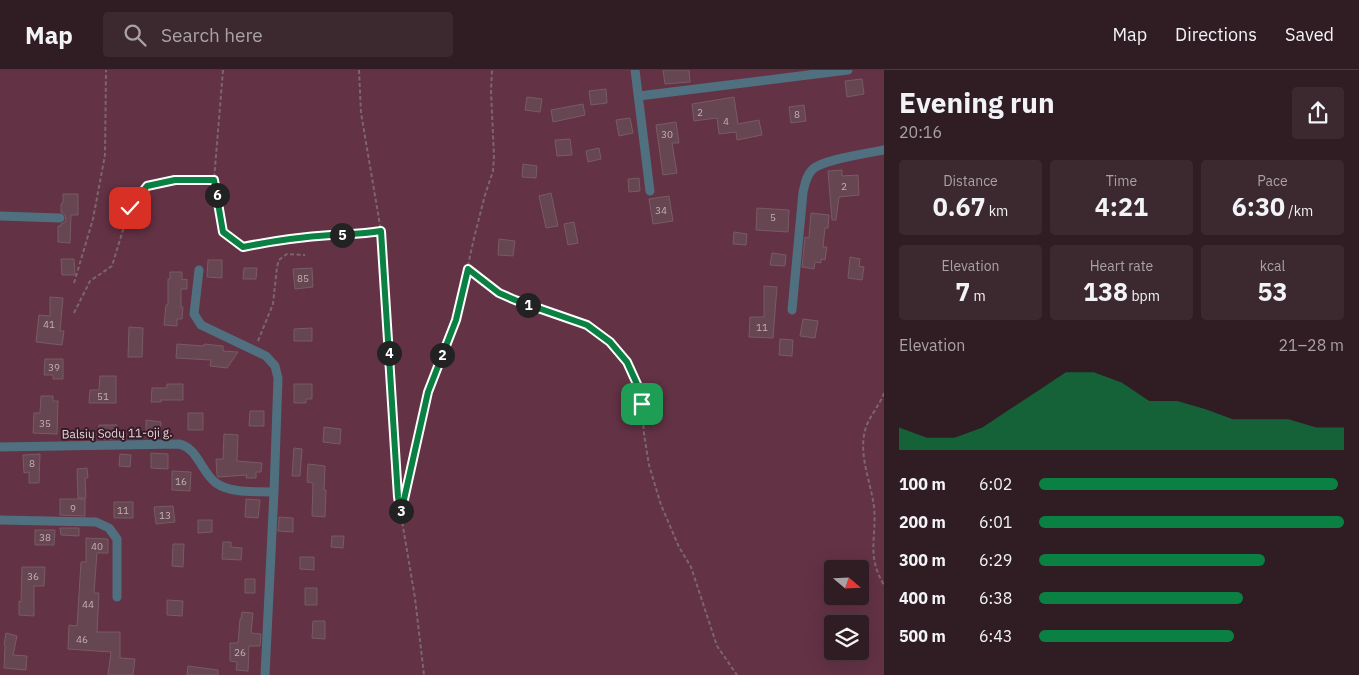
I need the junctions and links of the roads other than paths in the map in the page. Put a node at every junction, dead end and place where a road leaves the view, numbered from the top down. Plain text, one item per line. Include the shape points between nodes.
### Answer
1 (635, 70) edge
2 (848, 70) edge
3 (639, 96) junction
4 (884, 150) edge
5 (650, 191) dead end
6 (0, 216) edge
7 (60, 218) dead end
8 (199, 270) dead end
9 (792, 310) dead end
10 (0, 447) edge
11 (274, 492) junction
12 (0, 520) edge
13 (117, 597) dead end
14 (265, 675) edge

1 - 3 street
2 - 3 street
3 - 5 street
4 - 9 street via 820,164 811,170 803,192
6 - 7 street
8 - 11 street via 196,320 266,356 275,366 278,378
10 - 11 street, Balsių Sodų 11-oji g. via 179,444 193,452 210,477 225,488
11 - 14 street
12 - 13 street via 96,522 109,528 117,539

